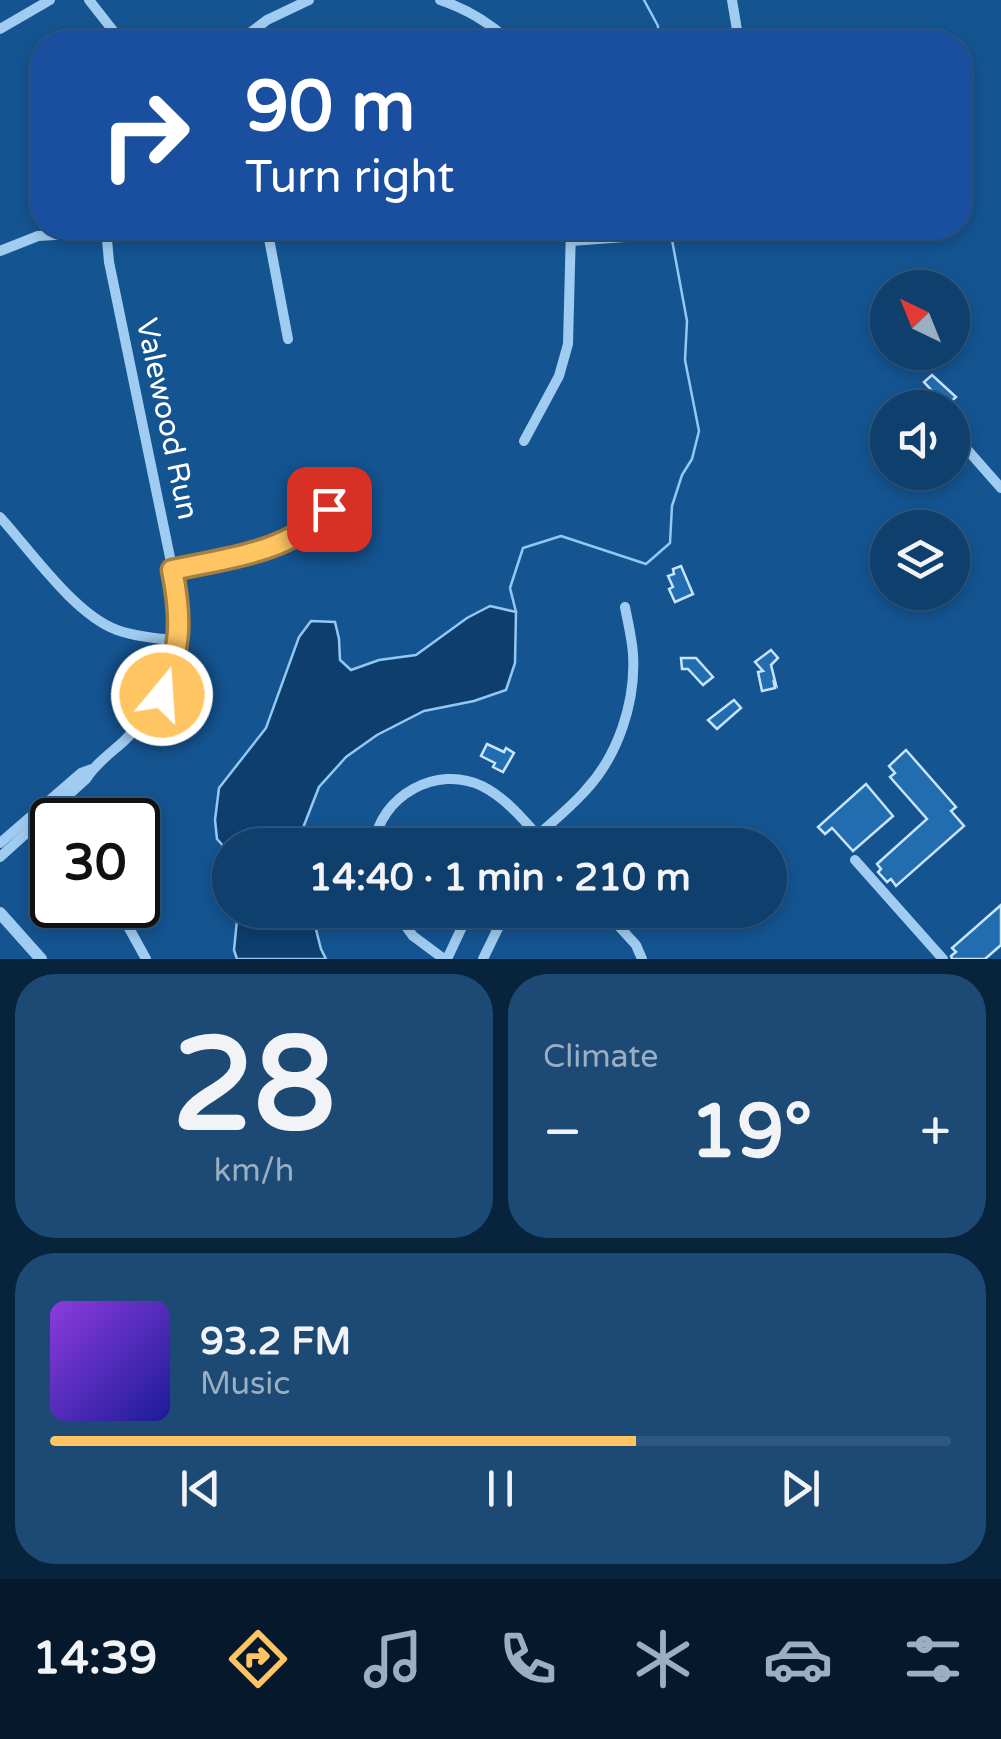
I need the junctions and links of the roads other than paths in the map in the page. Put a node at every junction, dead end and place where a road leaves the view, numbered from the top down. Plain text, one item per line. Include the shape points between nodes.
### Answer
1 (50, 0) edge
2 (89, 0) edge
3 (309, 0) edge
4 (440, 0) edge
5 (732, 0) edge
6 (0, 29) edge
7 (113, 30) edge
8 (254, 30) edge
9 (495, 30) edge
10 (737, 30) edge
11 (30, 239) edge
12 (107, 240) edge
13 (269, 240) edge
14 (584, 240) edge
15 (571, 241) joint
16 (0, 251) edge
17 (288, 339) dead end
18 (524, 441) dead end
19 (970, 453) edge
20 (1001, 488) edge
21 (329, 509) dead end
22 (0, 516) edge
23 (172, 570) junction
24 (626, 607) dead end
25 (179, 640) junction
26 (92, 769) junction
27 (378, 828) edge
28 (531, 828) edge
29 (552, 828) edge
30 (0, 843) edge
31 (0, 857) edge
32 (855, 860) dead end
33 (0, 913) edge
34 (129, 928) dead end
35 (406, 928) edge
36 (461, 928) edge
37 (498, 928) edge
38 (620, 928) edge
39 (41, 959) edge
40 (146, 959) edge
41 (446, 959) edge
42 (483, 959) edge
43 (642, 959) edge
44 (943, 959) edge

1 - 6 street
2 - 7 street
3 - 8 street
4 - 9 street
5 - 10 street
11 - 16 street
12 - 23 street, Valewood Run
13 - 17 street
14 - 15 street
15 - 18 street via 568,344
19 - 20 street
21 - 23 lane via 273,547
22 - 25 street via 97,620 132,634
23 - 25 street, Valewood Run
24 - 29 street via 633,663 626,718 594,780
25 - 26 street, Valewood Run via 151,712
26 - 30 street, Valewood Run
26 - 31 street, Valewood Run
27 - 28 street via 396,801 418,785 446,779 486,788
32 - 44 street
33 - 39 street
34 - 40 street
35 - 41 street
36 - 41 street
37 - 42 street
38 - 43 street

